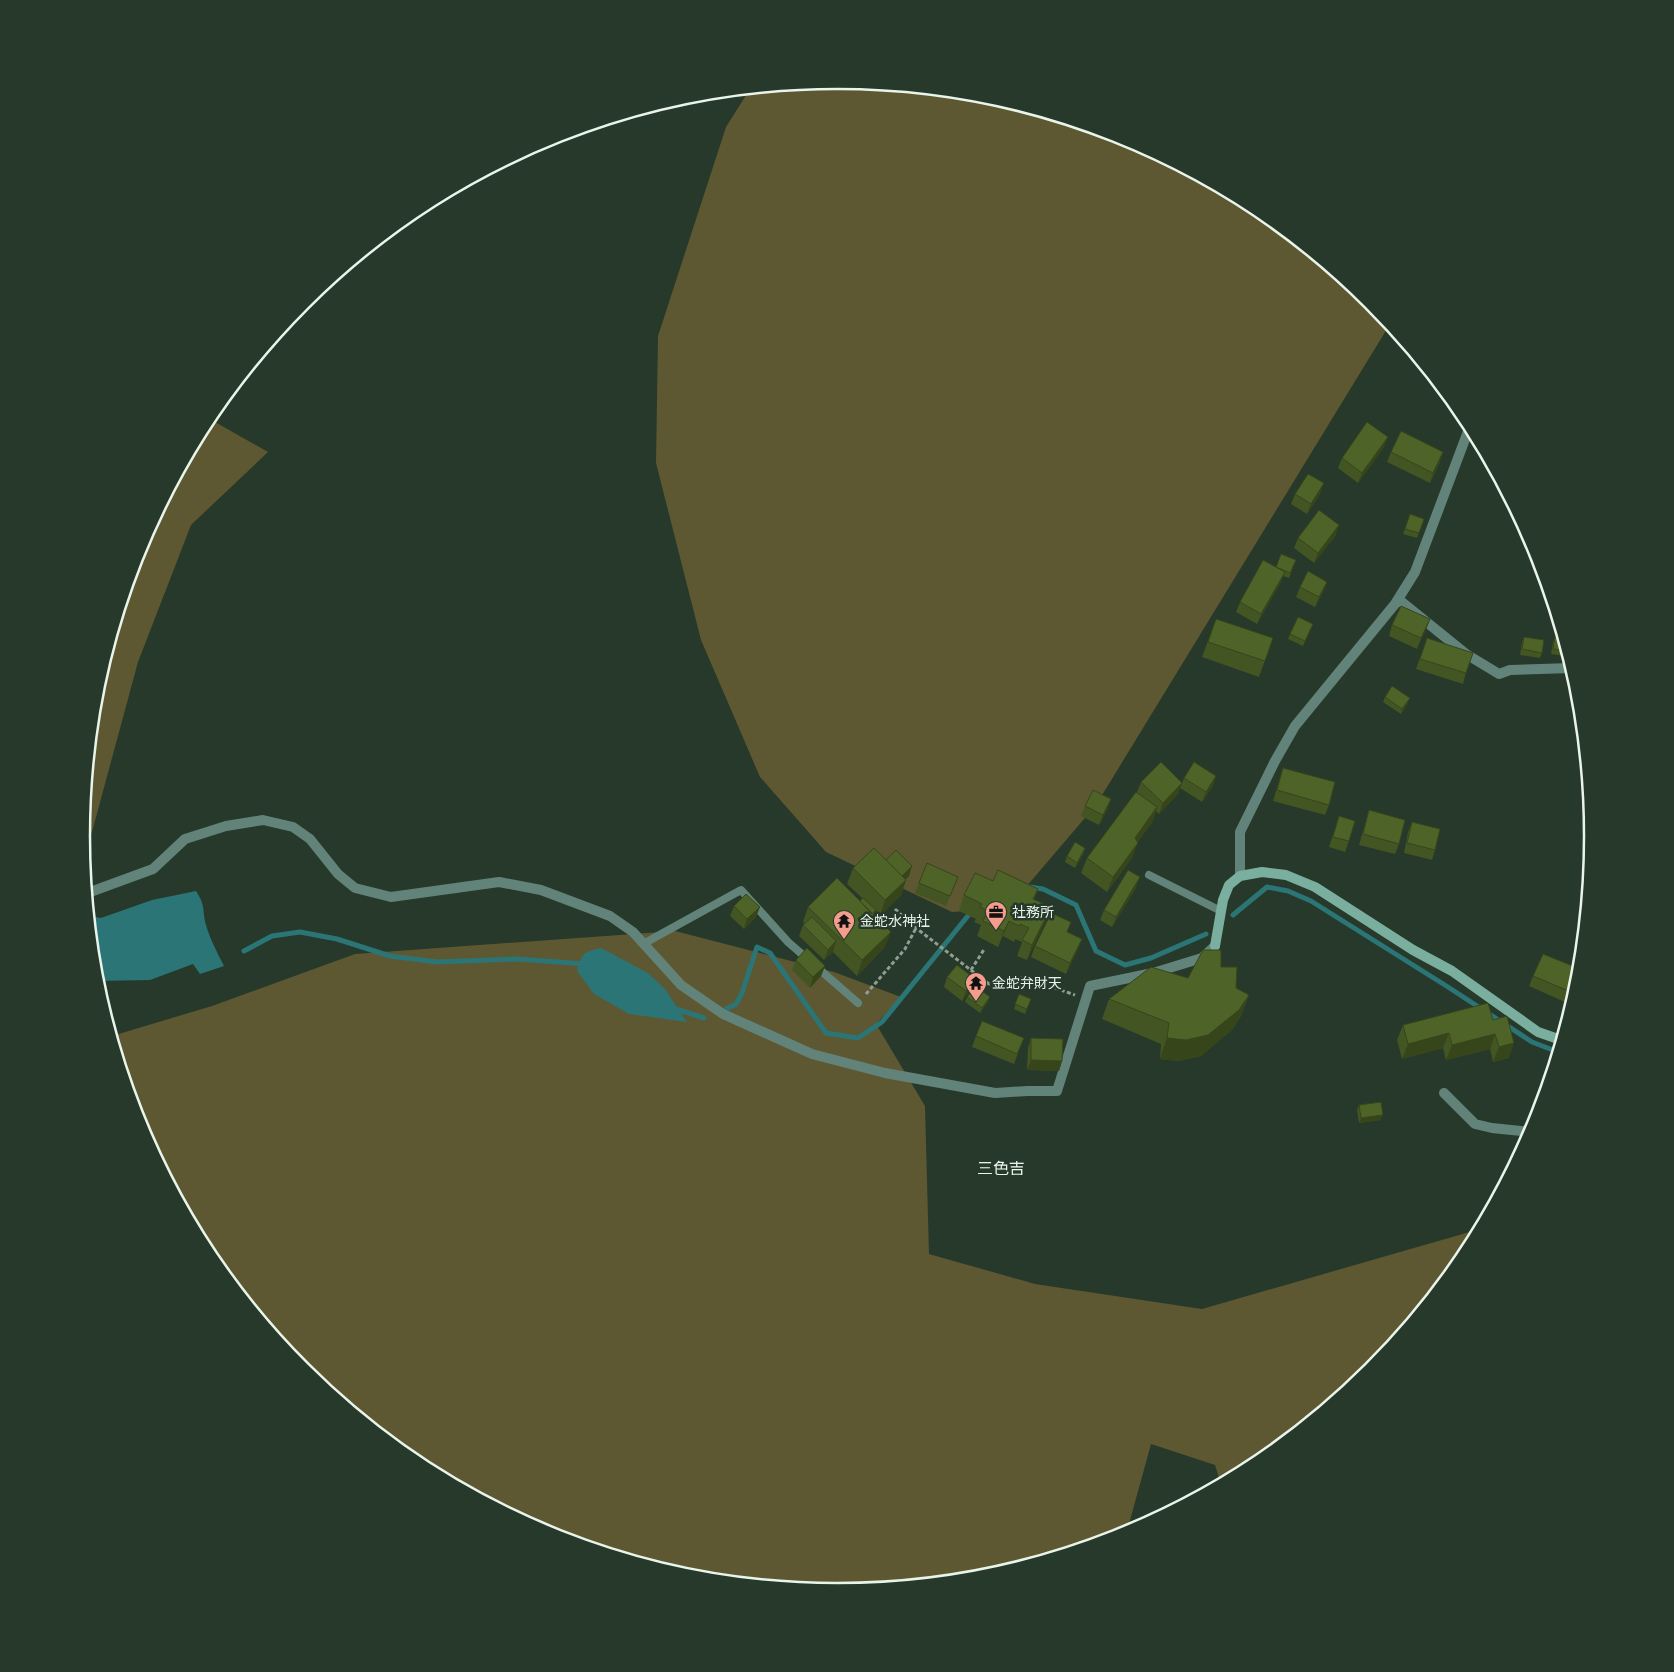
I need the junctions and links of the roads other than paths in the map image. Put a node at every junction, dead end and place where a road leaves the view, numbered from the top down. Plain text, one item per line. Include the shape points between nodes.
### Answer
1 (1467, 435) edge
2 (1398, 599) junction
3 (1565, 668) edge
4 (1149, 874) dead end
5 (1240, 876) junction
6 (92, 891) edge
7 (1221, 912) junction
8 (643, 944) junction
9 (858, 1003) road end
10 (1556, 1038) edge
11 (1444, 1093) dead end
12 (1523, 1131) edge

1 - 2 street via 1415,572
2 - 3 street via 1466,654 1499,674 1510,670
2 - 5 street via 1295,726 1283,747 1240,832
4 - 7 lane
5 - 7 street via 1229,885
5 - 10 street via 1262,872 1286,876 1315,888 1452,971 1538,1032
6 - 8 street via 153,869 185,838 263,820 293,827 310,839 338,874 355,888 391,897 500,882 541,890 610,916 633,932
7 - 8 street via 1215,946 1202,958 1153,973 1090,986 1057,1091 995,1093 886,1073 812,1054 723,1014 681,986
8 - 9 lane via 741,890 788,942
11 - 12 street via 1476,1124

